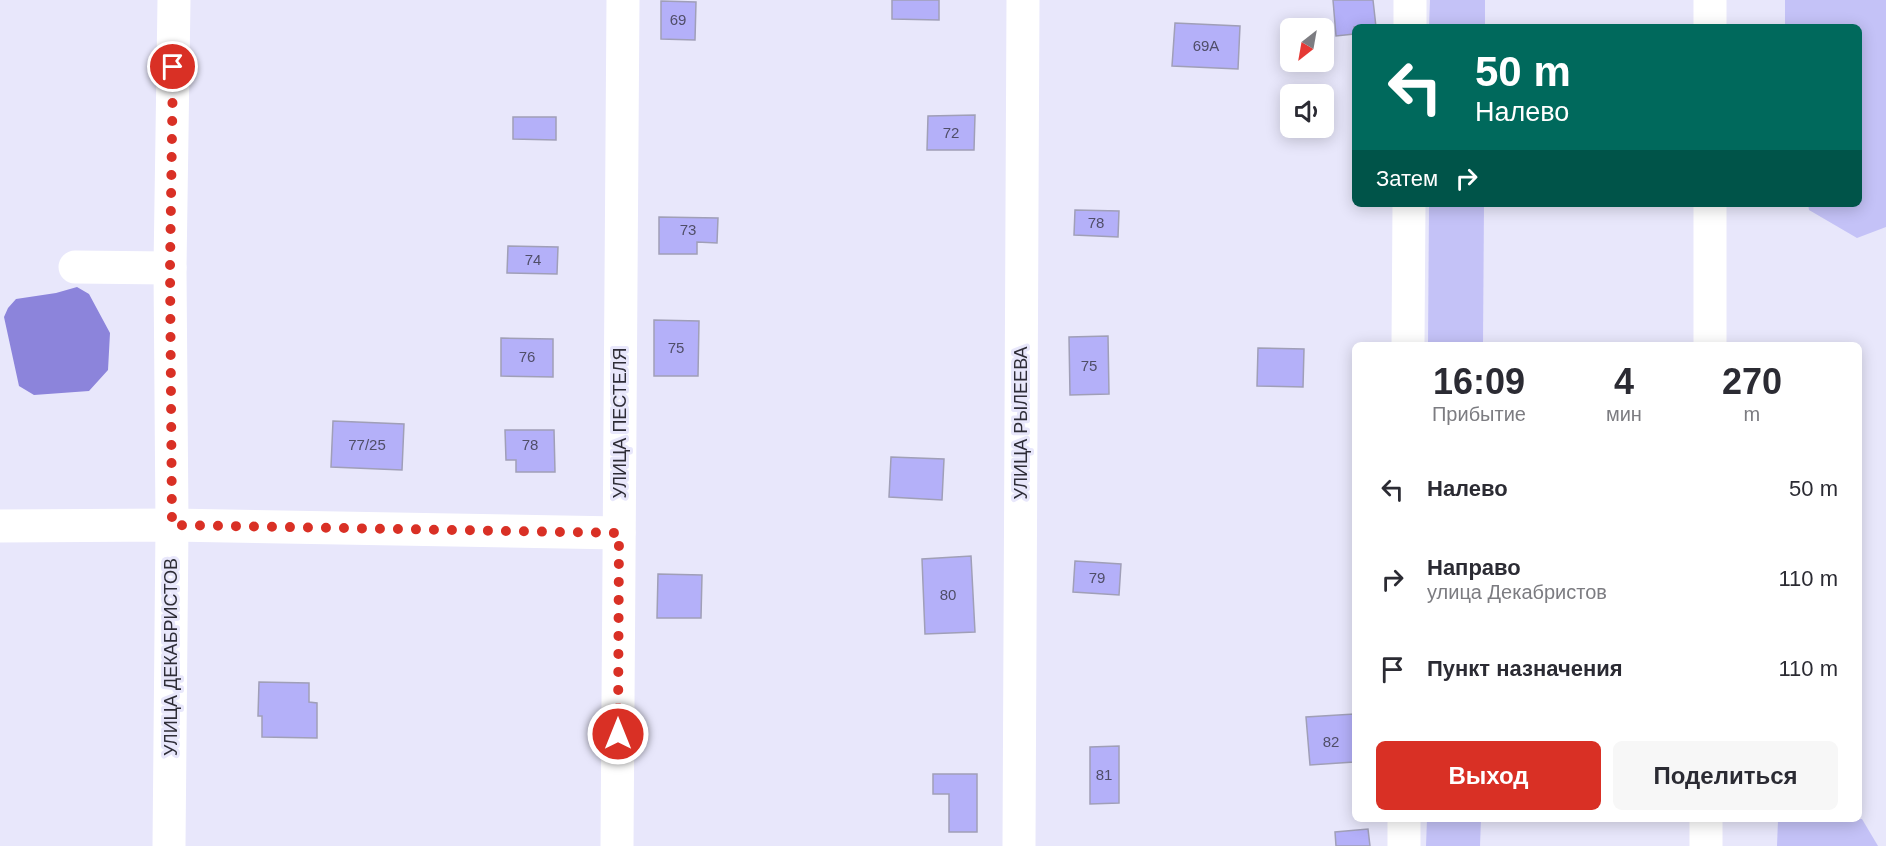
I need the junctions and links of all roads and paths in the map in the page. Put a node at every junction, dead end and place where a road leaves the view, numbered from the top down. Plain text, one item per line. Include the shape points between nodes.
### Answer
1 (174, 0) edge
2 (623, 0) edge
3 (1023, 0) edge
4 (1410, 0) edge
5 (1710, 0) edge
6 (1410, 24) edge
7 (1710, 24) edge
8 (1409, 207) edge
9 (1710, 207) edge
10 (75, 267) dead end
11 (170, 268) junction
12 (1408, 342) edge
13 (1710, 342) edge
14 (172, 525) junction
15 (0, 526) edge
16 (619, 533) junction
17 (1404, 822) edge
18 (1706, 822) edge
19 (170, 846) edge
20 (617, 846) edge
21 (1019, 846) edge
22 (1404, 846) edge
23 (1706, 846) edge

1 - 11 main road, УЛИЦА ДЕКАБРИСТОВ
2 - 16 main road, УЛИЦА ПЕСТЕЛЯ
3 - 21 main road, УЛИЦА РЫЛЕЕВА
4 - 6 main road
5 - 7 main road
8 - 12 main road
9 - 13 main road
10 - 11 main road
11 - 14 main road, УЛИЦА ДЕКАБРИСТОВ
14 - 15 main road
14 - 16 main road
14 - 19 main road, УЛИЦА ДЕКАБРИСТОВ
16 - 20 main road, УЛИЦА ПЕСТЕЛЯ
17 - 22 main road
18 - 23 main road

